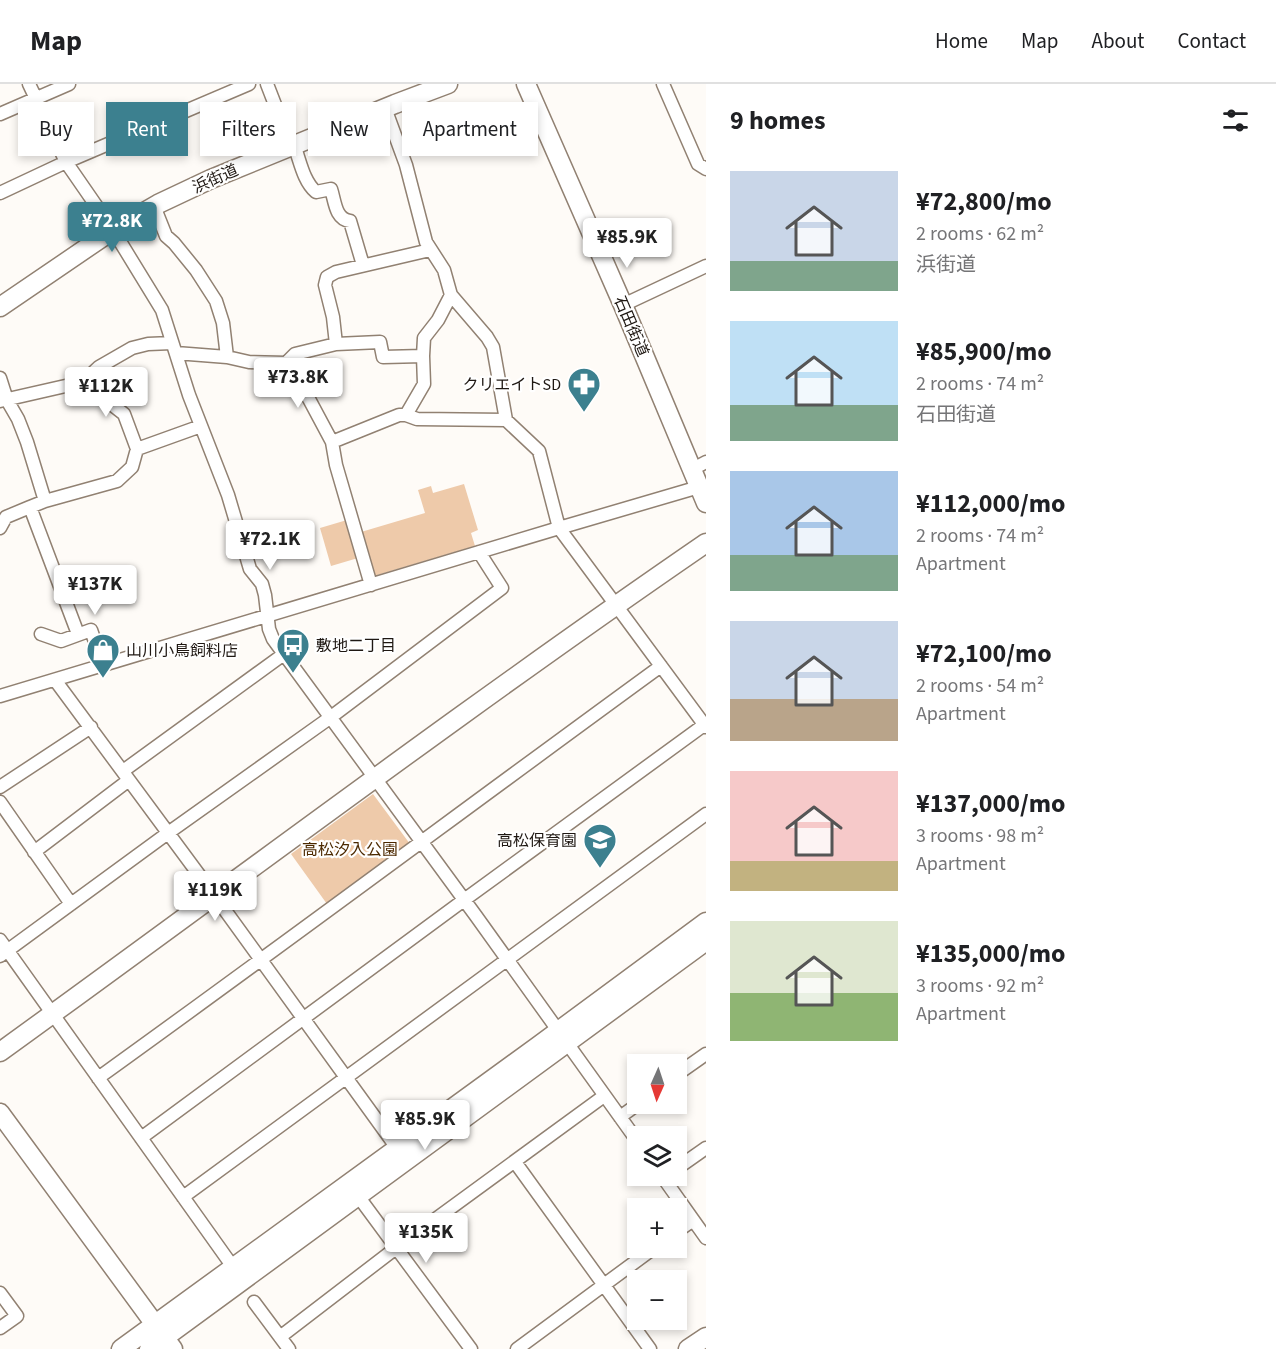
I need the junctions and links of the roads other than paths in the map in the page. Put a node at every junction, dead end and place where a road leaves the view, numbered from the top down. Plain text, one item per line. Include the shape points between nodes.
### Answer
1 (29, 84) edge
2 (69, 84) edge
3 (249, 84) edge
4 (267, 84) edge
5 (526, 84) edge
6 (663, 84) edge
7 (439, 85) edge
8 (36, 98) junction
9 (275, 102) edge
10 (390, 106) edge
11 (0, 114) edge
12 (390, 122) edge
13 (296, 153) edge
14 (266, 156) edge
15 (66, 162) junction
16 (706, 170) edge
17 (0, 193) edge
18 (154, 206) junction
19 (113, 230) junction
20 (430, 250) junction
21 (363, 265) junction
22 (706, 266) edge
23 (451, 295) junction
24 (623, 305) junction
25 (0, 308) edge
26 (336, 344) junction
27 (174, 348) junction
28 (423, 356) junction
29 (227, 357) junction
30 (286, 363) junction
31 (0, 378) edge
32 (83, 382) junction
33 (4, 401) edge
34 (406, 415) junction
35 (506, 420) junction
36 (201, 426) junction
37 (332, 442) junction
38 (137, 448) junction
39 (699, 466) edge
40 (702, 495) edge
41 (45, 501) junction
42 (30, 507) junction
43 (0, 528) edge
44 (559, 528) junction
45 (706, 543) edge
46 (480, 552) junction
47 (371, 585) junction
48 (616, 604) junction
49 (267, 616) junction
50 (41, 634) dead end
51 (78, 634) junction
52 (284, 654) junction
53 (103, 665) junction
54 (661, 666) junction
55 (55, 680) junction
56 (0, 696) edge
57 (331, 717) junction
58 (705, 726) edge
59 (91, 727) junction
60 (126, 776) junction
61 (375, 778) junction
62 (0, 787) edge
63 (0, 802) edge
64 (706, 814) edge
65 (168, 833) junction
66 (421, 841) junction
67 (33, 852) junction
68 (214, 895) junction
69 (464, 900) junction
70 (71, 904) junction
71 (706, 922) edge
72 (0, 940) edge
73 (706, 941) edge
74 (4, 953) edge
75 (507, 960) junction
76 (261, 961) junction
77 (52, 1014) junction
78 (303, 1019) junction
79 (562, 1037) junction
80 (0, 1052) edge
81 (706, 1054) edge
82 (687, 1068) edge
83 (98, 1078) junction
84 (346, 1078) junction
85 (604, 1096) junction
86 (627, 1112) edge
87 (0, 1113) edge
88 (620, 1117) junction
89 (627, 1127) edge
90 (141, 1138) junction
91 (397, 1148) junction
92 (706, 1148) edge
93 (687, 1161) edge
94 (515, 1162) junction
95 (670, 1186) edge
96 (358, 1196) junction
97 (183, 1197) junction
98 (693, 1220) junction
99 (687, 1224) edge
100 (706, 1238) edge
101 (396, 1248) junction
102 (640, 1258) edge
103 (233, 1267) junction
104 (604, 1285) junction
105 (0, 1293) edge
106 (254, 1302) dead end
107 (0, 1328) edge
108 (164, 1337) edge
109 (280, 1337) junction
110 (706, 1337) edge
111 (121, 1349) edge
112 (149, 1349) edge
113 (289, 1349) edge
114 (471, 1349) edge
115 (517, 1349) edge
116 (650, 1349) edge
117 (688, 1349) edge

1 - 8 street
2 - 8 street
3 - 15 street
4 - 9 street
5 - 24 street, 石田街道
6 - 16 street via 698,164
7 - 10 street, 浜街道
8 - 11 street
8 - 15 street
12 - 20 street
13 - 21 street via 311,188 316,192 331,189 339,216 350,221
14 - 18 street, 浜街道
15 - 17 street
15 - 19 street
18 - 19 street, 浜街道
18 - 29 street via 166,236 196,270 216,301
19 - 25 street, 浜街道
19 - 27 street via 162,310
20 - 21 street
20 - 23 street via 444,270
21 - 26 street via 327,278
22 - 24 street
23 - 28 street via 424,338
23 - 35 street via 493,347
24 - 39 street, 石田街道
26 - 28 street via 380,342 383,357
26 - 30 street via 295,354
27 - 29 street
27 - 32 street via 148,344 132,348 99,367
27 - 36 street
28 - 34 street via 424,384
29 - 30 street
30 - 37 street
31 - 33 street
32 - 33 street
32 - 38 street via 124,414
33 - 41 street via 18,419
34 - 35 street
34 - 37 street
35 - 44 street via 539,451
36 - 38 street
36 - 49 street via 228,495 250,569 262,584
37 - 47 street
38 - 41 street via 132,467 117,481
39 - 40 street, 石田街道
40 - 44 street
41 - 42 street
42 - 43 street via 6,517
42 - 51 street
44 - 46 street
44 - 48 street
45 - 48 street
46 - 47 street
46 - 57 street via 502,588
47 - 49 street
48 - 54 street
48 - 61 street
49 - 52 street via 268,629
49 - 53 street
50 - 51 street via 61,640
51 - 53 street via 91,630
52 - 57 street
52 - 60 street
53 - 55 street
54 - 58 street
54 - 66 street
55 - 56 street
55 - 59 street
57 - 61 street
57 - 65 street
58 - 69 street
59 - 60 street
59 - 62 street
60 - 65 street
60 - 67 street
61 - 66 street
61 - 68 street
63 - 67 street
64 - 75 street
65 - 68 street
65 - 70 street
66 - 69 street
66 - 76 street
67 - 70 street
68 - 76 street
68 - 77 street
69 - 75 street
69 - 78 street
70 - 74 street
71 - 79 street
72 - 74 street
73 - 79 street
74 - 77 street
75 - 79 street
75 - 84 street
76 - 78 street
76 - 83 street
77 - 80 street
77 - 83 street
78 - 84 street
78 - 90 street
79 - 85 street
79 - 91 street
79 - 96 street
81 - 82 street
83 - 90 street
84 - 91 street
84 - 97 street
85 - 88 street
85 - 94 street
86 - 88 street
87 - 108 street
88 - 89 street
90 - 97 street
91 - 103 street
92 - 93 street
94 - 101 street
94 - 104 street
95 - 98 street
96 - 101 street
96 - 108 street
97 - 103 street
98 - 99 street
98 - 100 street
101 - 109 street
101 - 114 street
102 - 104 street
103 - 108 street
104 - 115 street
104 - 116 street
105 - 107 street via 17,1316
106 - 109 street
108 - 111 street
108 - 112 street
109 - 113 street
110 - 117 street

